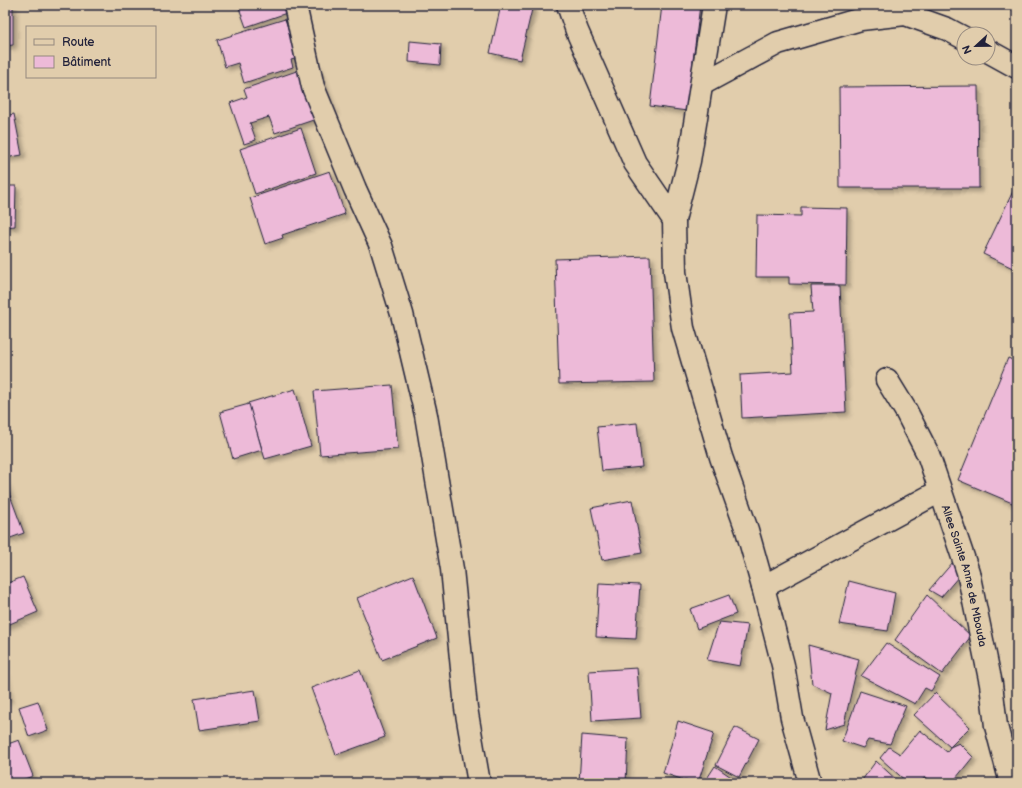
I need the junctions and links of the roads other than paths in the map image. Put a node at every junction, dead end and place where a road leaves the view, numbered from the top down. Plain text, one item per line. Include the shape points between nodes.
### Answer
1 (295, 5) edge
2 (568, 5) edge
3 (714, 5) edge
4 (956, 34) edge
5 (996, 55) edge
6 (1017, 67) edge
7 (702, 84) junction
8 (674, 220) junction
9 (888, 380) dead end
10 (940, 492) junction
11 (763, 588) junction
12 (479, 783) edge
13 (810, 783) edge
14 (1011, 783) edge

1 - 12 street via 314,87 381,246 404,322 426,415 452,569 466,708
2 - 8 street via 635,163
3 - 7 street
4 - 7 street via 905,14 861,18 778,43
5 - 6 street
7 - 8 street via 689,161
8 - 11 street via 675,272 683,328
9 - 10 street, Allee Sainte Anne de Mbouda via 928,454
10 - 11 street
10 - 14 street, Allee Sainte Anne de Mbouda via 968,572 991,684 996,726
11 - 13 street via 792,718

